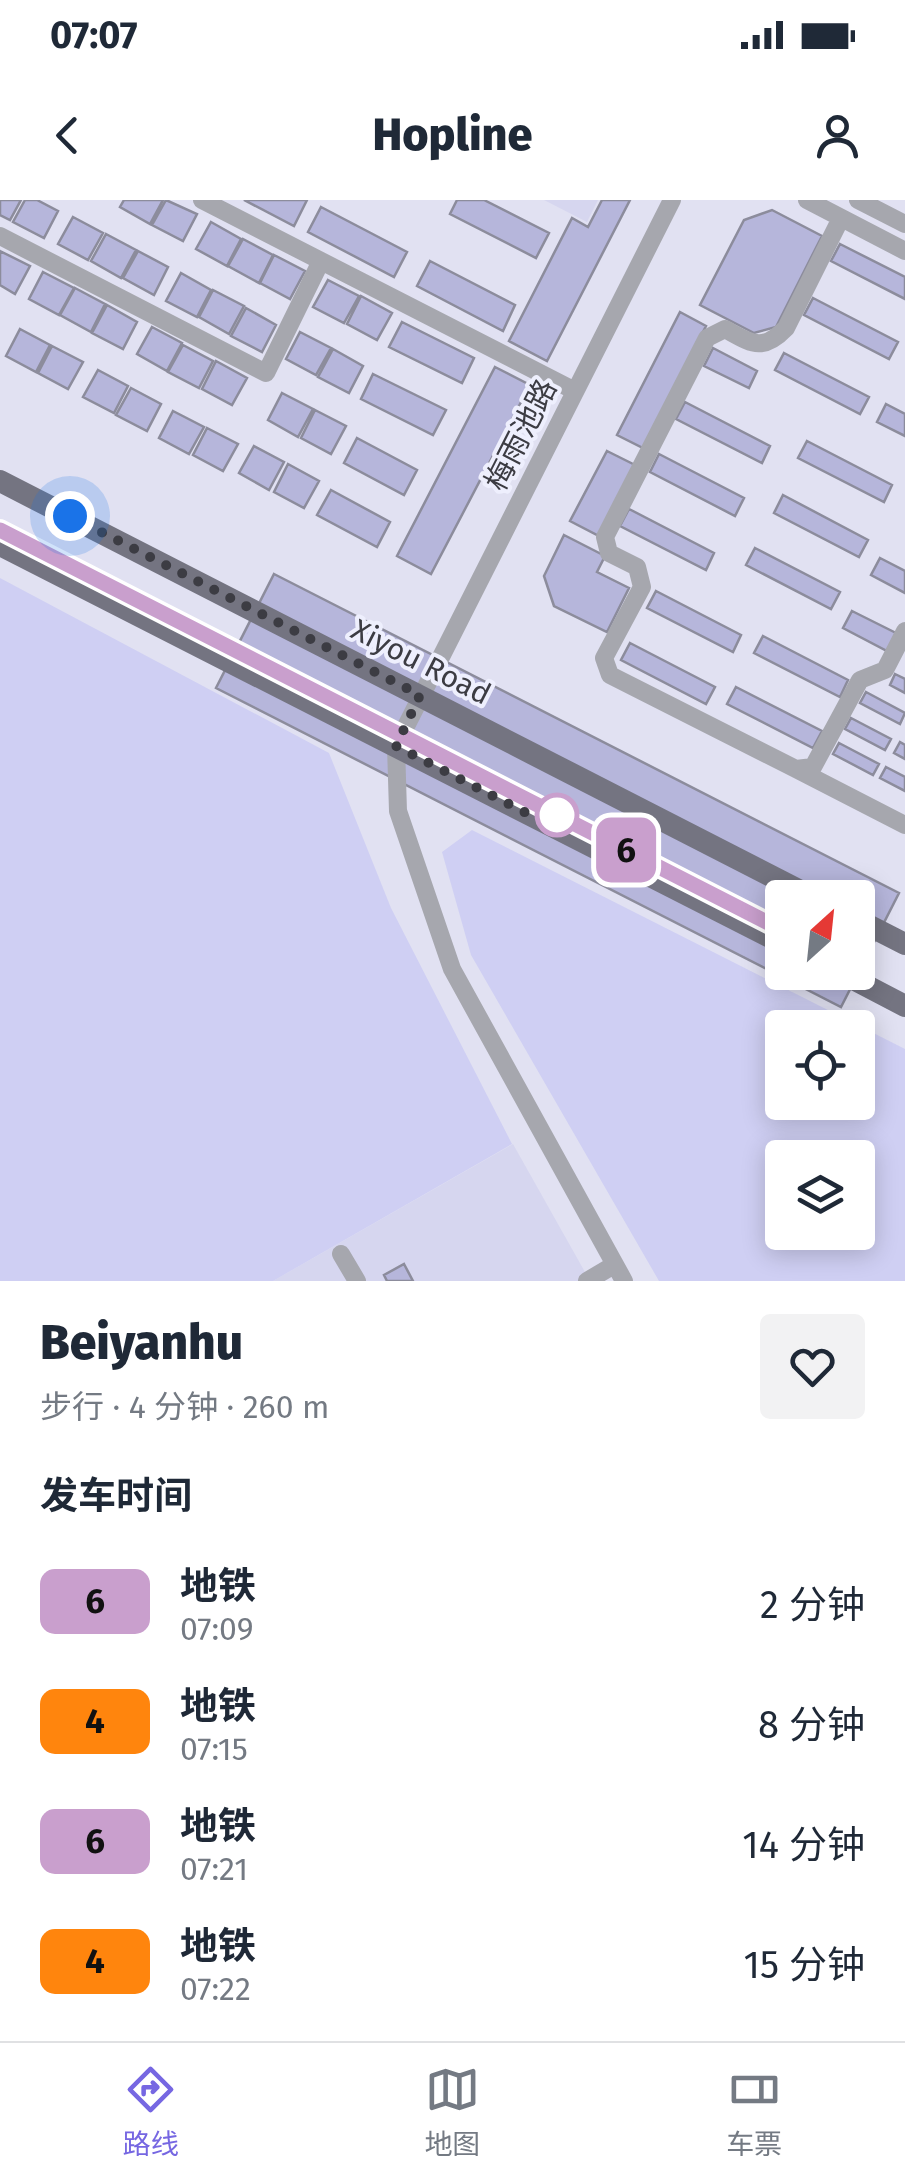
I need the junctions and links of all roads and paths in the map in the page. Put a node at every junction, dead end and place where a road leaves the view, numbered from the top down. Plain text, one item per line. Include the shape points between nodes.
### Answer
1 (202, 200) edge
2 (672, 200) edge
3 (807, 200) edge
4 (858, 200) edge
5 (841, 218) junction
6 (905, 224) edge
7 (0, 236) edge
8 (905, 251) edge
9 (321, 261) junction
10 (575, 391) junction
11 (0, 480) edge
12 (0, 545) edge
13 (905, 630) edge
14 (420, 695) junction
15 (396, 746) junction
16 (796, 769) junction
17 (905, 824) edge
18 (779, 880) edge
19 (875, 929) edge
20 (765, 934) edge
21 (905, 944) edge
22 (874, 990) edge
23 (905, 1006) edge
24 (340, 1254) dead end
25 (619, 1273) edge
26 (357, 1281) edge
27 (587, 1281) edge

1 - 9 street
2 - 10 street, 梅雨池路
3 - 5 street
4 - 6 street
5 - 8 street
5 - 16 street via 774,341 755,345 725,329 707,338 605,536 608,552 637,567 642,587 604,658 610,675
7 - 9 street via 266,374
9 - 10 street
10 - 14 street, 梅雨池路
11 - 14 main road, Xiyou Road
12 - 15 main road
13 - 16 street via 885,670 860,680 813,767
14 - 15 street, 梅雨池路
14 - 18 main road, Xiyou Road
15 - 20 main road
15 - 25 street via 398,811 452,969
16 - 17 street
19 - 21 main road
22 - 23 main road
24 - 26 street
25 - 27 street

